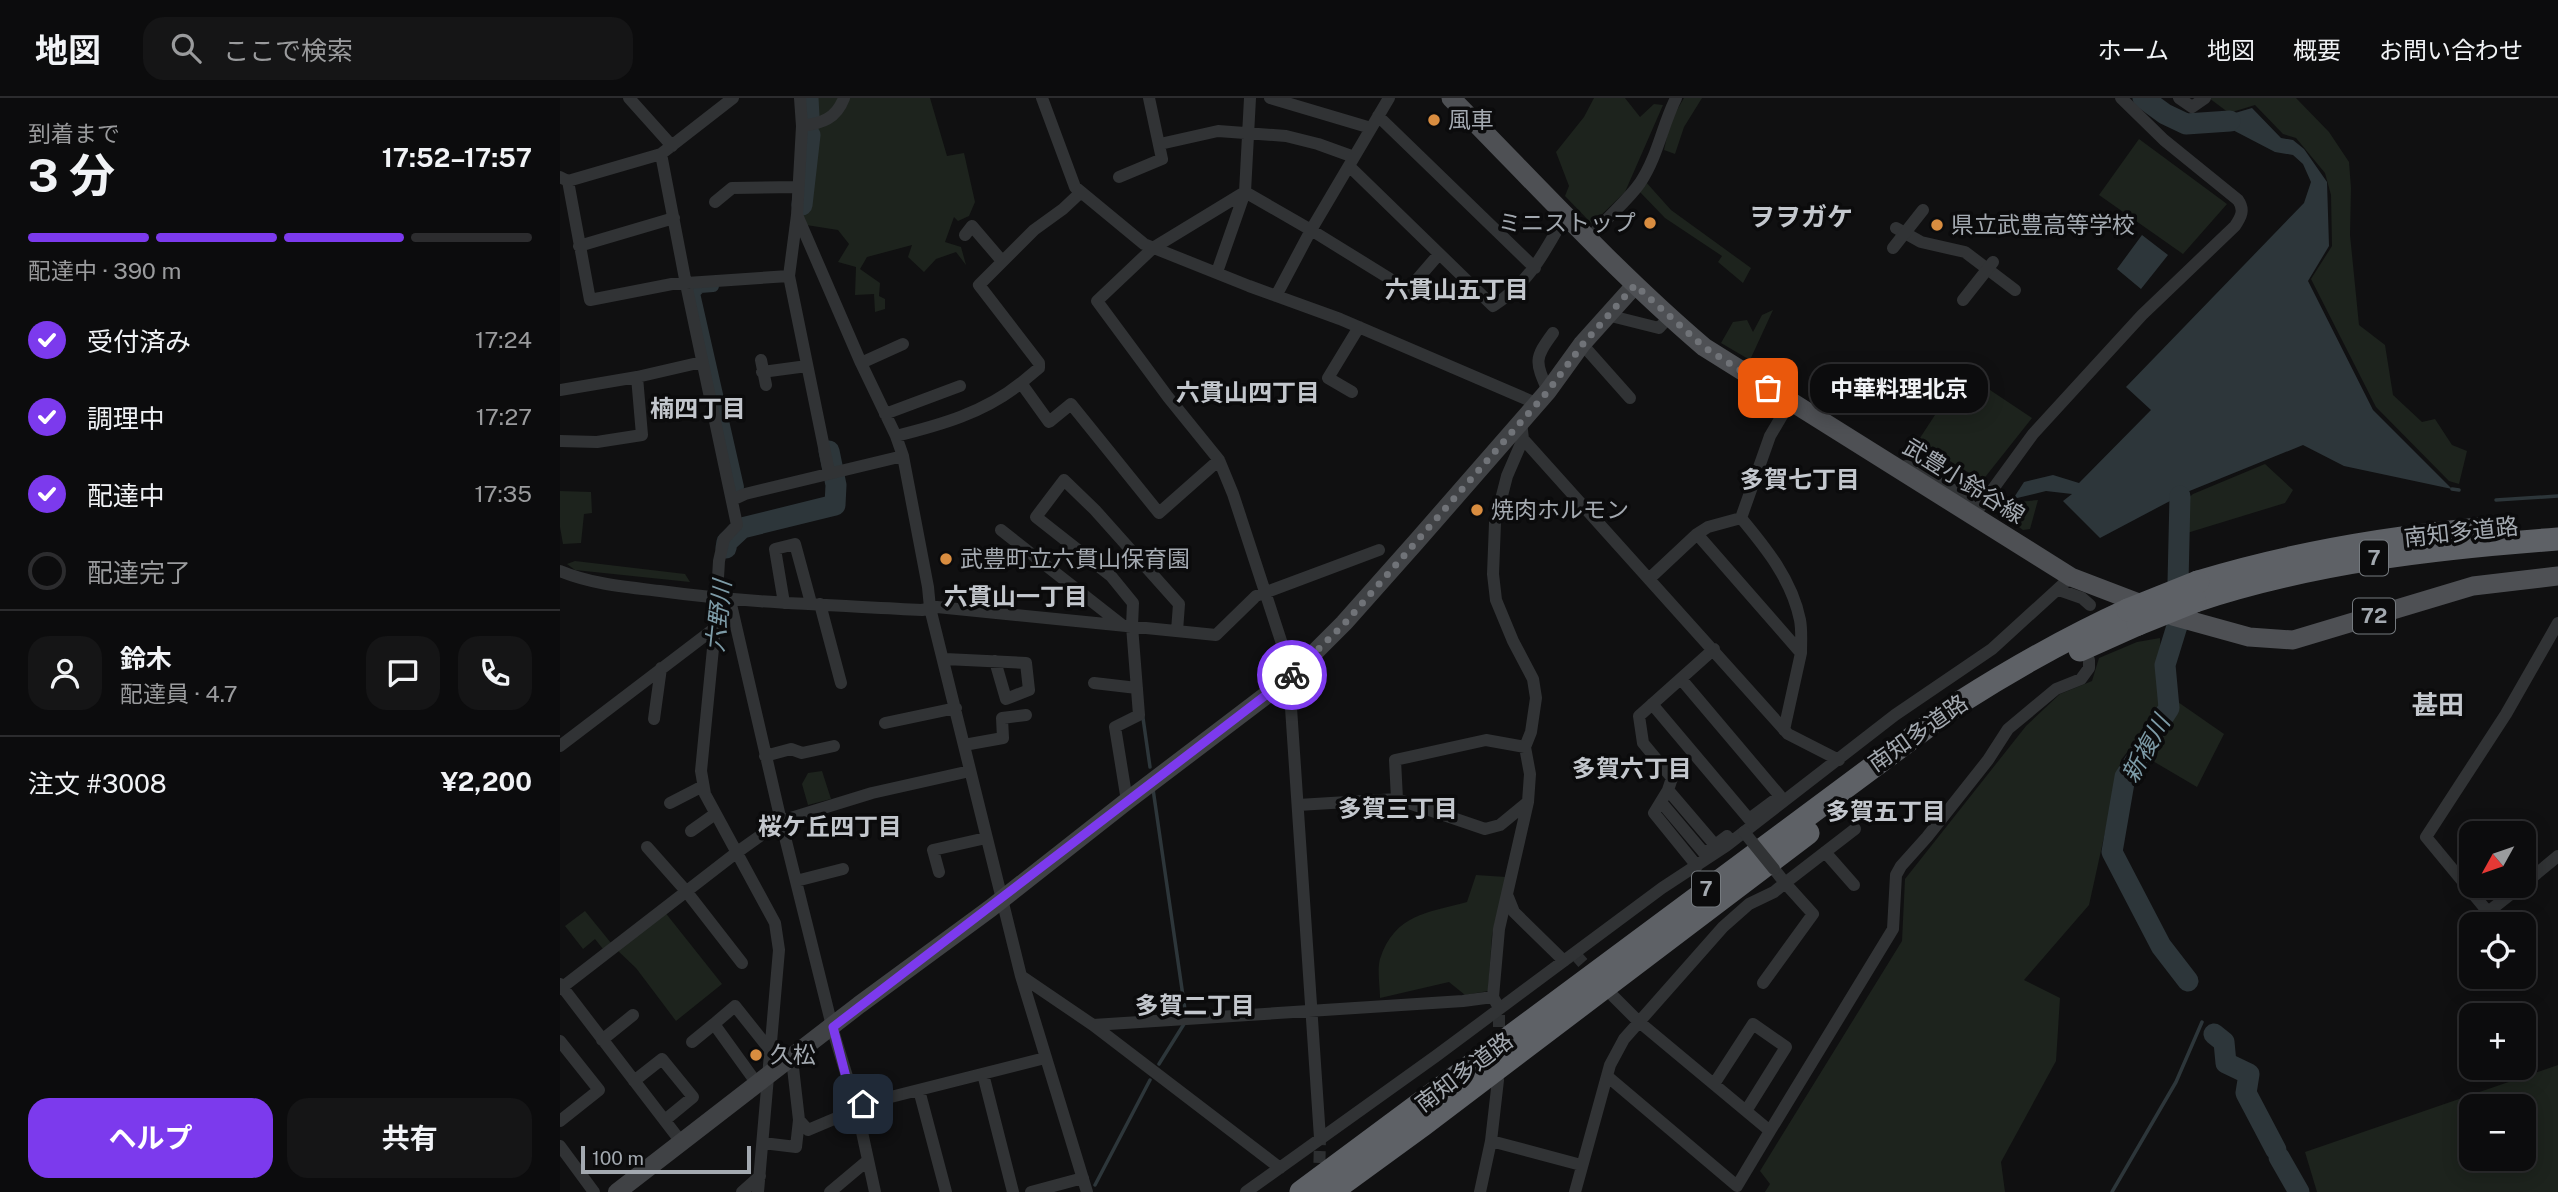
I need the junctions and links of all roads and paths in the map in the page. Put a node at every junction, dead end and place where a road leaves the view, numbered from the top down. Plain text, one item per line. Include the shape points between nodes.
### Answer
1 (629, 98) edge
2 (800, 98) edge
3 (844, 98) edge
4 (1042, 98) edge
5 (1149, 98) edge
6 (1250, 98) edge
7 (1270, 98) edge
8 (1388, 98) edge
9 (1451, 98) edge
10 (1676, 98) edge
11 (2121, 98) edge
12 (2179, 98) edge
13 (2205, 98) edge
14 (727, 99) edge
15 (1374, 122) junction
16 (802, 126) junction
17 (1249, 133) junction
18 (1160, 144) junction
19 (667, 150) junction
20 (1352, 162) junction
21 (1119, 177) dead end
22 (564, 179) edge
23 (797, 187) junction
24 (1245, 192) junction
25 (1080, 193) junction
26 (715, 202) dead end
27 (1923, 209) dead end
28 (797, 215) junction
29 (1565, 216) junction
30 (674, 218) junction
31 (1896, 228) dead end
32 (1311, 229) junction
33 (965, 235) dead end
34 (1589, 240) junction
35 (579, 246) junction
36 (1153, 248) junction
37 (1893, 248) dead end
38 (1439, 254) junction
39 (1002, 261) junction
40 (1993, 262) dead end
41 (1535, 268) junction
42 (1217, 272) junction
43 (789, 276) junction
44 (686, 284) junction
45 (1635, 285) junction
46 (2015, 290) dead end
47 (1276, 296) junction
48 (1963, 300) dead end
49 (1607, 315) junction
50 (1669, 317) junction
51 (1359, 327) junction
52 (1553, 333) dead end
53 (903, 344) dead end
54 (1583, 344) junction
55 (702, 362) junction
56 (861, 363) junction
57 (807, 366) junction
58 (637, 377) junction
59 (1021, 383) junction
60 (766, 386) dead end
61 (960, 386) dead end
62 (560, 390) edge
63 (1352, 392) dead end
64 (1543, 397) junction
65 (1630, 398) dead end
66 (1790, 402) junction
67 (886, 414) junction
68 (1522, 431) junction
69 (896, 436) junction
70 (560, 441) edge
71 (903, 456) junction
72 (1219, 460) junction
73 (833, 472) junction
74 (732, 500) junction
75 (1980, 517) junction
76 (1741, 518) junction
77 (2558, 523) edge
78 (1001, 530) dead end
79 (1697, 534) junction
80 (2558, 539) edge
81 (1379, 551) dead end
82 (560, 571) edge
83 (2558, 576) edge
84 (1650, 578) junction
85 (2065, 583) junction
86 (1266, 592) junction
87 (722, 600) junction
88 (784, 603) junction
89 (815, 604) junction
90 (2189, 604) junction
91 (2090, 606) dead end
92 (930, 608) junction
93 (2133, 617) junction
94 (2558, 623) edge
95 (1127, 626) junction
96 (715, 628) junction
97 (1177, 631) junction
98 (1714, 649) junction
99 (1801, 653) junction
100 (945, 660) junction
101 (2089, 660) dead end
102 (995, 661) dead end
103 (661, 668) junction
104 (835, 676) dead end
105 (1289, 678) junction
106 (1681, 679) junction
107 (1094, 683) dead end
108 (1137, 688) junction
109 (1652, 704) junction
110 (956, 708) junction
111 (1026, 715) dead end
112 (654, 719) dead end
113 (885, 723) dead end
114 (1784, 730) junction
115 (964, 745) junction
116 (560, 746) edge
117 (834, 746) dead end
118 (1525, 747) junction
119 (765, 756) junction
120 (1839, 760) junction
121 (970, 771) junction
122 (703, 786) junction
123 (1665, 796) junction
124 (1397, 799) junction
125 (1127, 801) junction
126 (1528, 802) junction
127 (670, 803) dead end
128 (1298, 805) junction
129 (715, 814) junction
130 (1749, 819) junction
131 (781, 821) junction
132 (1854, 829) dead end
133 (691, 831) dead end
134 (1744, 832) junction
135 (986, 838) junction
136 (647, 847) dead end
137 (736, 852) junction
138 (1825, 852) junction
139 (2558, 856) edge
140 (1697, 866) junction
141 (843, 869) dead end
142 (939, 872) dead end
143 (2536, 874) edge
144 (2459, 877) edge
145 (796, 881) junction
146 (1785, 883) junction
147 (1854, 885) dead end
148 (686, 891) junction
149 (1508, 897) junction
150 (2476, 898) edge
151 (2506, 898) edge
152 (1002, 899) junction
153 (1564, 961) junction
154 (741, 963) dead end
155 (1021, 976) junction
156 (1763, 982) dead end
157 (561, 987) edge
158 (1613, 996) dead end
159 (1496, 1003) junction
160 (1312, 1010) junction
161 (633, 1015) dead end
162 (1639, 1021) junction
163 (714, 1024) junction
164 (1093, 1025) junction
165 (833, 1027) junction
166 (602, 1040) junction
167 (560, 1041) edge
168 (692, 1042) dead end
169 (770, 1050) junction
170 (1045, 1058) junction
171 (792, 1059) junction
172 (983, 1074) junction
173 (1607, 1076) junction
174 (1498, 1080) dead end
175 (634, 1081) junction
176 (763, 1081) junction
177 (1714, 1084) junction
178 (919, 1090) junction
179 (857, 1109) junction
180 (1746, 1111) junction
181 (666, 1120) junction
182 (799, 1120) junction
183 (560, 1121) edge
184 (1770, 1131) junction
185 (1320, 1138) junction
186 (1491, 1141) junction
187 (682, 1143) junction
188 (766, 1143) junction
189 (560, 1146) edge
190 (867, 1161) junction
191 (1581, 1165) junction
192 (1280, 1168) junction
193 (760, 1176) junction
194 (1083, 1178) junction
195 (1735, 1189) edge
196 (594, 1192) edge
197 (617, 1192) edge
198 (741, 1192) edge
199 (758, 1192) edge
200 (830, 1192) edge
201 (875, 1192) edge
202 (946, 1192) edge
203 (1013, 1192) edge
204 (1031, 1192) edge
205 (1087, 1192) edge
206 (1246, 1192) edge
207 (1301, 1192) edge
208 (1331, 1192) edge
209 (1479, 1192) edge
210 (1574, 1192) edge

1 - 19 street
2 - 16 street
3 - 16 street via 828,121
4 - 25 street
5 - 18 street
6 - 17 street
7 - 15 street
8 - 15 street
9 - 29 main road, 武豊小鈴谷線 / 72
10 - 34 street via 1665,118 1657,153 1639,184
11 - 75 street via 2238,200 2242,214 2033,434
12 - 13 street via 2192,107
14 - 19 street
15 - 20 street
15 - 41 street
16 - 23 street
17 - 18 street via 1218,131
17 - 20 street via 1318,144
17 - 24 street
18 - 21 street via 1162,159
19 - 22 street
19 - 30 street
20 - 32 street
20 - 38 street
22 - 35 street
23 - 26 street via 733,188
23 - 28 street
24 - 32 street
24 - 36 street
24 - 42 street
25 - 36 street
25 - 39 street
27 - 37 street, bridge
28 - 43 street
28 - 56 street
29 - 34 main road, 武豊小鈴谷線 / 72
29 - 41 street
30 - 35 street
30 - 44 street
31 - 46 street via 1921,242 1965,252
32 - 38 street via 1408,290
32 - 47 street
33 - 39 street via 972,226
34 - 45 main road, 武豊小鈴谷線 / 72
35 - 44 street via 590,300
36 - 42 street
36 - 72 street via 1097,301
38 - 41 street via 1493,306
39 - 59 street via 979,285 1039,363
40 - 48 street, bridge
42 - 47 street
43 - 44 street
43 - 57 street
44 - 55 street
45 - 49 street
45 - 50 main road, 武豊小鈴谷線 / 72
47 - 51 street
49 - 50 street via 1659,328
49 - 54 street
50 - 66 main road, 武豊小鈴谷線 / 72 via 1704,347
51 - 63 street via 1328,378
51 - 64 street
52 - 64 street via 1538,354
53 - 56 street
54 - 64 street
54 - 65 street
55 - 58 street
55 - 74 street
56 - 67 street
57 - 60 street via 762,366
57 - 73 street
58 - 62 street
58 - 70 street via 642,435 597,442
59 - 69 street via 1004,397 947,424
59 - 72 street via 1049,422 1071,404 1160,513
61 - 67 street
64 - 68 street
66 - 75 main road, 武豊小鈴谷線 / 72
66 - 76 street via 1770,436
67 - 69 street
68 - 84 street
68 - 105 street
68 - 118 street via 1495,523 1493,555 1496,600 1533,680 1536,698
69 - 71 street
71 - 73 street
71 - 92 street
72 - 86 street
73 - 74 street
74 - 87 street via 737,525 724,539 719,561
75 - 85 main road, 武豊小鈴谷線 / 72
76 - 79 street
76 - 99 street via 1772,555 1789,586 1801,621
77 - 90 highway, 南知多道路 / 7 via 2428,534 2246,567
78 - 95 street
79 - 84 street
79 - 99 street
80 - 90 highway, 南知多道路 / 7 via 2361,560 2287,574
81 - 86 street
82 - 87 street via 612,585
83 - 90 main road, 武豊小鈴谷線 / 72 via 2473,586 2293,640 2249,637
84 - 98 street
85 - 90 main road, 武豊小鈴谷線 / 72
85 - 91 street
85 - 120 street via 1992,649 1895,715
86 - 97 street via 1216,635
86 - 105 street
87 - 88 street
87 - 96 street
87 - 119 street
88 - 89 street
88 - 89 street via 775,548 795,544
89 - 92 street
89 - 104 street
90 - 93 highway, 南知多道路 / 7, bridge
92 - 95 street
92 - 100 street
93 - 207 highway, 南知多道路 / 7 via 2034,657 1959,703
93 - 208 highway, 南知多道路 / 7 via 2034,674 1917,751
94 - 144 street via 2506,714 2426,837
95 - 97 street
95 - 97 street via 1133,603 1111,576 1036,517 1064,480 1179,604
95 - 108 street
96 - 103 street
96 - 122 street
98 - 106 street
98 - 114 street
99 - 114 street
100 - 102 street
100 - 110 street
101 - 184 street via 2081,679 2056,689 2008,729 1901,866 1896,875 1893,929
103 - 112 street
103 - 116 street
105 - 125 street
105 - 128 street
106 - 109 street
106 - 130 street via 1780,796
107 - 108 street
108 - 125 street via 1139,715 1115,727
109 - 123 street via 1639,716 1643,743 1672,778
109 - 130 street
110 - 113 street
110 - 115 street
111 - 115 street via 1002,718 1003,738
114 - 120 street
115 - 121 street
117 - 119 street
118 - 124 street via 1486,740 1395,760
118 - 126 street via 1530,774
119 - 131 street
120 - 134 street
121 - 131 street via 872,793
121 - 135 street
122 - 127 street
122 - 129 street
123 - 130 street via 1715,845
123 - 140 street via 1654,813
124 - 126 street via 1485,829 1500,825
124 - 128 street
125 - 152 street
126 - 149 street
128 - 160 street
129 - 133 street
129 - 137 street
131 - 137 street
131 - 145 street
132 - 138 street
134 - 140 street
134 - 146 street, bridge
135 - 142 street via 933,850
135 - 152 street
136 - 148 street
137 - 148 street
137 - 169 street via 775,923 779,950
138 - 146 street
138 - 147 street
139 - 143 street
140 - 153 street
141 - 145 street
145 - 165 street
146 - 156 street via 1812,914
146 - 162 street via 1749,904 1723,927
148 - 154 street
148 - 157 street
149 - 153 street via 1514,912
149 - 159 street via 1499,929
150 - 151 street via 2488,912
152 - 155 street
152 - 165 street
153 - 159 street
155 - 164 street
155 - 170 street
157 - 166 street
158 - 162 street
159 - 160 street
159 - 185 street
160 - 164 street
160 - 185 street
161 - 166 street
162 - 173 street via 1624,1039
162 - 177 street
163 - 168 street
163 - 169 street via 734,1006
163 - 176 street
164 - 192 street
165 - 171 street
165 - 179 street
166 - 175 street
167 - 183 street via 599,1090
169 - 176 street
170 - 172 street
170 - 194 street
171 - 176 street
171 - 182 street
172 - 178 street
172 - 203 street
173 - 191 street
173 - 195 street
174 - 186 street
175 - 181 street
175 - 181 street via 662,1059 685,1087 693,1097
176 - 187 street
176 - 188 street
177 - 180 street
177 - 180 street via 1753,1024 1786,1047
178 - 179 street
178 - 202 street
179 - 182 street via 808,1130
179 - 190 street
180 - 184 street
181 - 187 street
182 - 188 street via 796,1147
184 - 195 street
185 - 192 street
186 - 191 street
186 - 209 street
187 - 197 street
188 - 193 street
189 - 196 street
190 - 200 street
190 - 201 street
191 - 210 street
192 - 206 street
193 - 198 street
193 - 199 street
194 - 204 street
194 - 205 street

